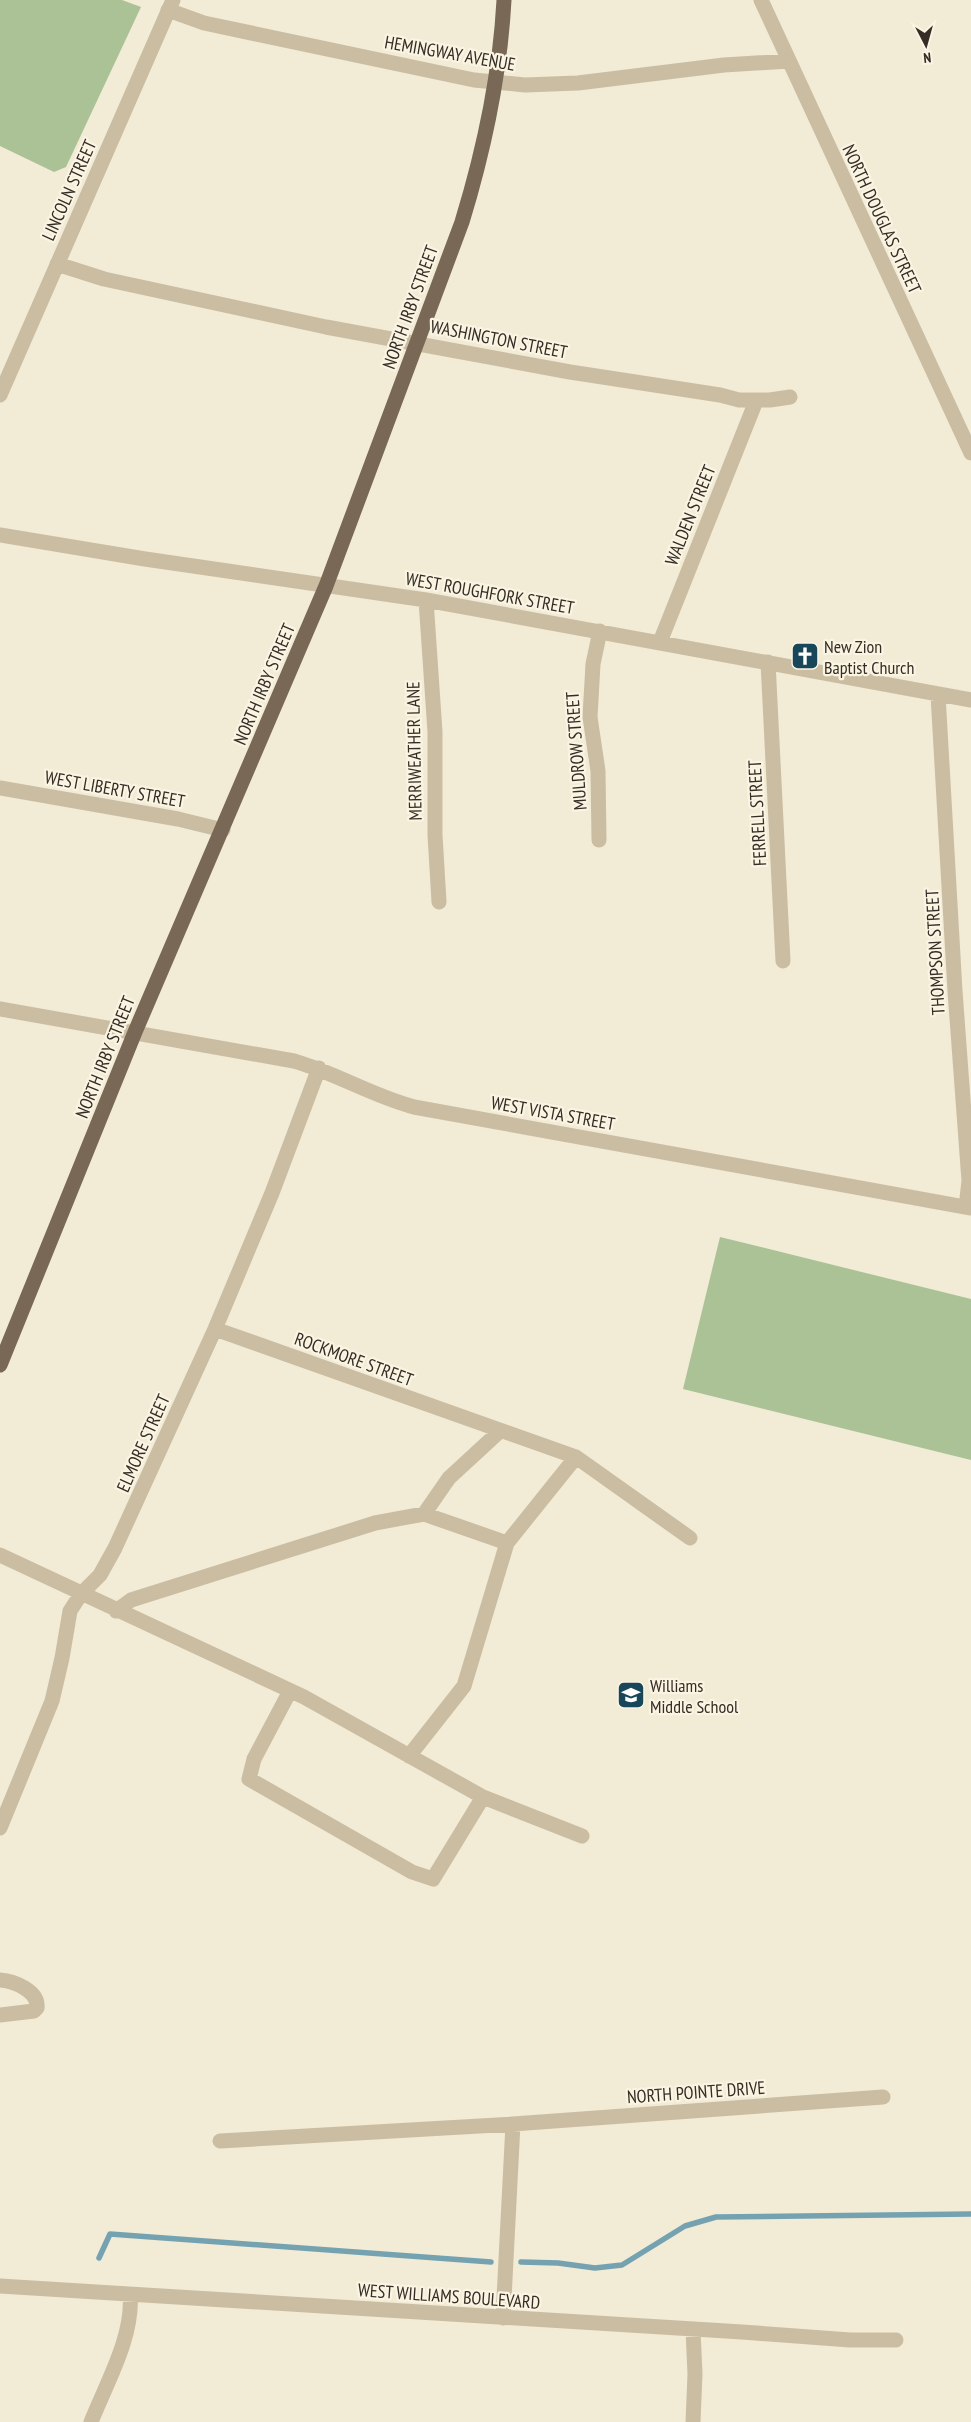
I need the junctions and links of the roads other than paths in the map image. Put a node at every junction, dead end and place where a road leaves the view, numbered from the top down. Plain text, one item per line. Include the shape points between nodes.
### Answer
1 (504, 0) edge
2 (761, 0) edge
3 (170, 5) edge
4 (789, 61) junction
5 (496, 82) junction
6 (57, 264) junction
7 (418, 342) junction
8 (0, 395) edge
9 (790, 397) dead end
10 (756, 401) junction
11 (971, 453) edge
12 (0, 535) edge
13 (326, 586) junction
14 (426, 600) junction
15 (600, 631) junction
16 (660, 642) junction
17 (768, 662) junction
18 (938, 695) junction
19 (971, 700) edge
20 (0, 788) edge
21 (223, 830) junction
22 (599, 840) dead end
23 (439, 902) dead end
24 (783, 961) dead end
25 (0, 1009) edge
26 (135, 1032) junction
27 (319, 1068) junction
28 (968, 1208) edge
29 (215, 1329) junction
30 (0, 1365) edge
31 (500, 1431) junction
32 (576, 1458) junction
33 (424, 1514) junction
34 (690, 1538) dead end
35 (507, 1543) junction
36 (0, 1555) edge
37 (81, 1594) junction
38 (116, 1610) junction
39 (290, 1690) junction
40 (409, 1756) junction
41 (483, 1797) junction
42 (0, 1828) edge
43 (582, 1836) dead end
44 (0, 1980) edge
45 (0, 2015) edge
46 (883, 2097) dead end
47 (513, 2124) junction
48 (220, 2141) dead end
49 (0, 2286) edge
50 (130, 2294) junction
51 (503, 2318) junction
52 (693, 2330) junction
53 (896, 2340) dead end
54 (91, 2422) edge
55 (693, 2422) edge

1 - 5 main road, NORTH IRBY STREET
2 - 4 street, NORTH DOUGLAS STREET
3 - 5 street, HEMINGWAY AVENUE via 204,23
3 - 6 street, LINCOLN STREET
4 - 5 street, HEMINGWAY AVENUE via 578,83 525,86
4 - 11 street, NORTH DOUGLAS STREET
5 - 7 main road, NORTH IRBY STREET via 471,194
6 - 7 street, WASHINGTON STREET via 104,280 326,327
6 - 8 street, LINCOLN STREET
7 - 10 street, WASHINGTON STREET via 570,372
7 - 13 main road, NORTH IRBY STREET
9 - 10 street, WASHINGTON STREET
10 - 16 street, WALDEN STREET
12 - 13 street, WEST ROUGHFORK STREET
13 - 14 street, WEST ROUGHFORK STREET
13 - 21 main road, NORTH IRBY STREET
14 - 15 street, WEST ROUGHFORK STREET
14 - 23 street, MERRIWEATHER LANE via 435,732
15 - 16 street, WEST ROUGHFORK STREET
15 - 22 street, MULDROW STREET via 593,664 590,716 599,789
16 - 17 street, WEST ROUGHFORK STREET
17 - 18 street, WEST ROUGHFORK STREET
17 - 24 street, FERRELL STREET
18 - 19 street, WEST ROUGHFORK STREET
18 - 28 street, THOMPSON STREET via 969,1181
20 - 21 street, WEST LIBERTY STREET
21 - 26 main road, NORTH IRBY STREET
25 - 26 street, WEST VISTA STREET
26 - 27 street, WEST VISTA STREET
26 - 30 main road, NORTH IRBY STREET
27 - 28 street, WEST VISTA STREET via 372,1093 414,1107
27 - 29 street, ELMORE STREET via 272,1193
29 - 31 street, ROCKMORE STREET
29 - 37 street, ELMORE STREET via 116,1548 100,1575
31 - 32 street, ROCKMORE STREET
31 - 33 street via 449,1478
32 - 34 street, ROCKMORE STREET
32 - 35 street
33 - 35 street
33 - 38 street via 375,1523 131,1600
35 - 40 street via 464,1686
36 - 37 street
37 - 38 street
37 - 42 street, ELMORE STREET via 70,1611 52,1701
38 - 39 street
39 - 40 street
39 - 41 street via 254,1759 249,1779 412,1872 433,1880
40 - 41 street
41 - 43 street
44 - 45 street via 21,1986 35,1998 38,2008
46 - 47 street, NORTH POINTE DRIVE
47 - 48 street, NORTH POINTE DRIVE
47 - 51 street
49 - 50 street, WEST WILLIAMS BOULEVARD
50 - 51 street, WEST WILLIAMS BOULEVARD
50 - 54 street via 127,2333
51 - 52 street, WEST WILLIAMS BOULEVARD
52 - 53 street, WEST WILLIAMS BOULEVARD via 842,2340
52 - 55 street

